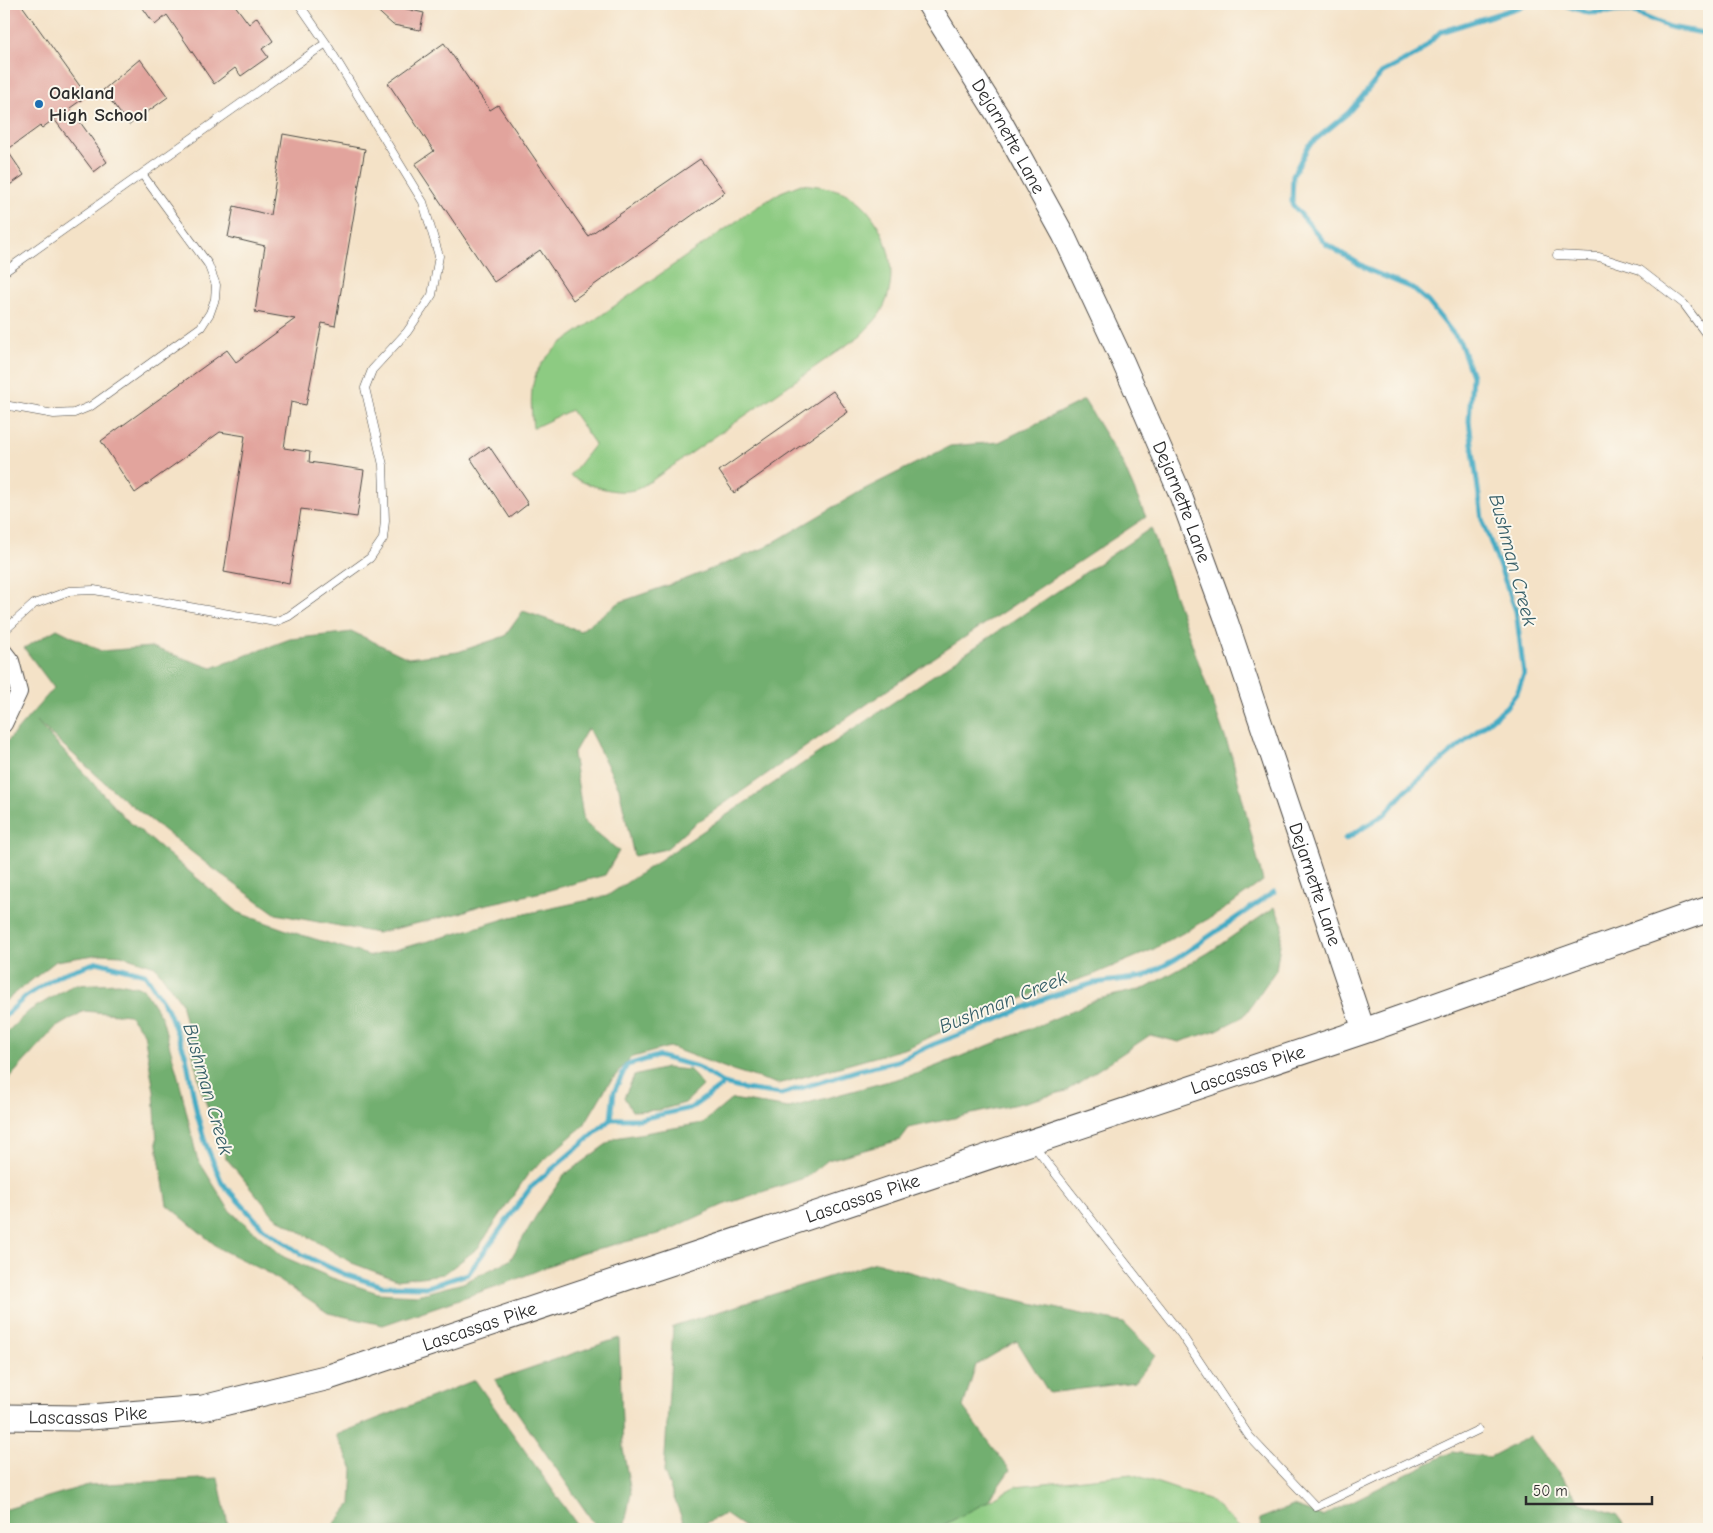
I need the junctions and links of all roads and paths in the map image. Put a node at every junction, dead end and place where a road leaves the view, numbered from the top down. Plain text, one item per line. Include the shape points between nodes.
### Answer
1 (299, 4) edge
2 (928, 4) edge
3 (326, 43) junction
4 (142, 174) junction
5 (1557, 255) dead end
6 (4, 272) edge
7 (1709, 338) edge
8 (4, 405) edge
9 (4, 631) edge
10 (4, 652) edge
11 (4, 724) edge
12 (1709, 910) edge
13 (1364, 1030) junction
14 (1032, 1142) junction
15 (4, 1417) edge
16 (1478, 1430) dead end

1 - 3 lane
2 - 13 main road, Dejarnette Lane via 998,116 1064,236 1179,491 1227,622
3 - 4 lane
3 - 9 lane via 423,202 439,256 432,294 407,332 372,370 365,388 383,464 383,539 370,558 289,616 275,622 94,590 69,590 34,604
4 - 6 lane
4 - 8 lane via 208,264 216,284 210,313 201,327 92,406 74,413 54,414
5 - 7 lane via 1600,257 1640,270 1684,304
10 - 11 street via 11,661 19,692
12 - 13 main road, Lascassas Pike
13 - 14 main road, Lascassas Pike
14 - 15 main road, Lascassas Pike via 329,1377 203,1408 78,1418
14 - 16 lane via 1181,1334 1249,1436 1316,1507

